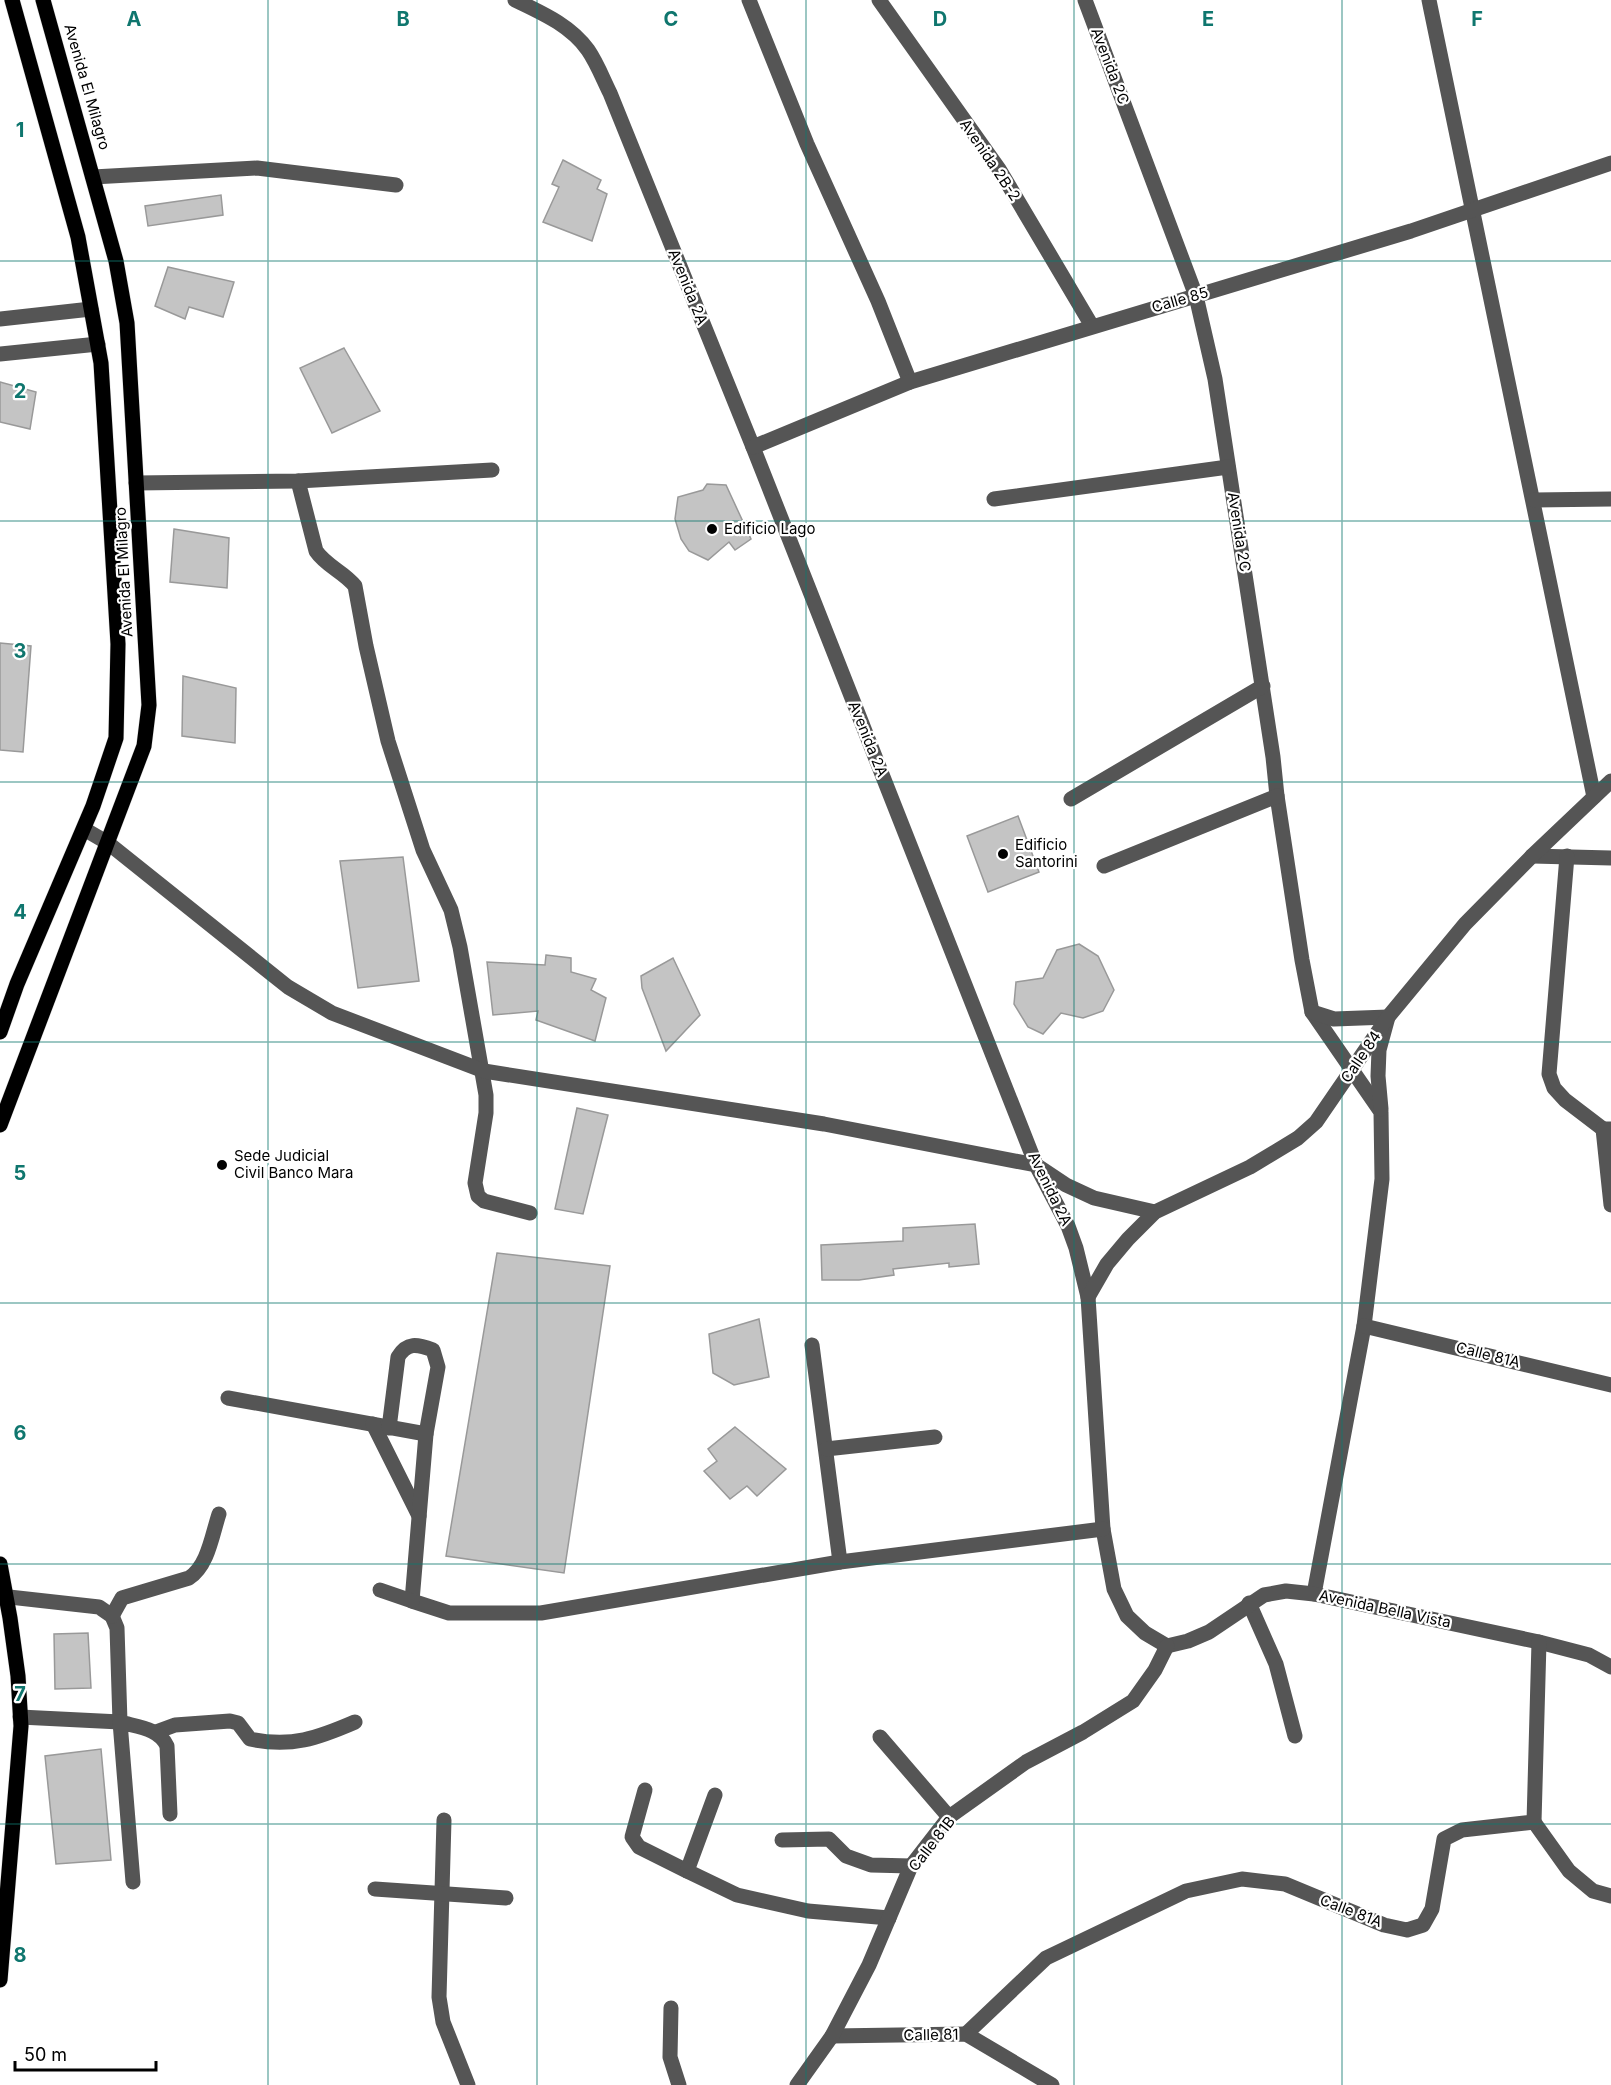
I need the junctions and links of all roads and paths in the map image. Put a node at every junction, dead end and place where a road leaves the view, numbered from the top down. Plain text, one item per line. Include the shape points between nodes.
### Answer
1 (12, 0) edge
2 (43, 0) edge
3 (515, 0) edge
4 (748, 0) edge
5 (879, 0) edge
6 (1085, 0) edge
7 (1429, 0) edge
8 (1611, 163) edge
9 (93, 177) junction
10 (396, 184) dead end
11 (1471, 212) junction
12 (1196, 296) junction
13 (91, 309) junction
14 (0, 319) edge
15 (1092, 326) junction
16 (98, 344) junction
17 (0, 354) edge
18 (910, 382) junction
19 (753, 447) junction
20 (1228, 467) junction
21 (492, 470) dead end
22 (298, 481) junction
23 (136, 483) junction
24 (994, 499) dead end
25 (1611, 499) edge
26 (1534, 500) junction
27 (1263, 686) junction
28 (1611, 782) edge
29 (1277, 796) junction
30 (1594, 797) junction
31 (1071, 799) dead end
32 (84, 829) junction
33 (108, 843) junction
34 (1532, 856) junction
35 (1567, 856) junction
36 (1611, 858) edge
37 (1104, 866) dead end
38 (1312, 1012) junction
39 (1388, 1017) junction
40 (0, 1029) edge
41 (484, 1071) junction
42 (1353, 1071) junction
43 (1381, 1112) junction
44 (0, 1125) edge
45 (1607, 1129) edge
46 (1036, 1166) junction
47 (1611, 1205) edge
48 (1155, 1212) junction
49 (530, 1213) dead end
50 (1088, 1297) junction
51 (1364, 1326) junction
52 (812, 1346) dead end
53 (1611, 1385) edge
54 (228, 1398) dead end
55 (373, 1424) junction
56 (389, 1428) junction
57 (426, 1434) junction
58 (935, 1437) dead end
59 (826, 1449) junction
60 (219, 1514) dead end
61 (419, 1516) junction
62 (1103, 1529) junction
63 (840, 1562) junction
64 (0, 1564) edge
65 (380, 1590) dead end
66 (1314, 1594) junction
67 (3, 1596) edge
68 (412, 1601) junction
69 (1250, 1603) junction
70 (112, 1616) junction
71 (1539, 1641) junction
72 (1167, 1646) junction
73 (1611, 1667) edge
74 (20, 1717) junction
75 (120, 1722) junction
76 (355, 1722) dead end
77 (156, 1732) junction
78 (1295, 1736) dead end
79 (880, 1737) dead end
80 (645, 1790) dead end
81 (716, 1795) dead end
82 (170, 1814) dead end
83 (949, 1817) junction
84 (444, 1820) dead end
85 (1534, 1822) junction
86 (782, 1840) dead end
87 (911, 1866) junction
88 (687, 1871) junction
89 (133, 1882) dead end
90 (375, 1888) dead end
91 (443, 1895) junction
92 (1611, 1896) edge
93 (506, 1898) dead end
94 (889, 1918) junction
95 (0, 1980) edge
96 (671, 2008) dead end
97 (966, 2034) junction
98 (832, 2036) junction
99 (468, 2085) edge
100 (679, 2085) edge
101 (797, 2085) edge
102 (1052, 2085) edge

1 - 13 main road, Avenida El Milagro via 78,237
2 - 9 main road, Avenida El Milagro
3 - 19 street, Avenida 2A via 546,14 570,31 588,51 610,93
4 - 18 street
5 - 15 street, Avenida 2B-2 via 999,169
6 - 12 street, Avenida 2C
7 - 11 street
8 - 11 street, Calle 85
9 - 10 street via 257,168
9 - 23 main road, Avenida El Milagro via 116,261 127,323
11 - 12 street, Calle 85
11 - 26 street
12 - 15 street, Calle 85
12 - 20 street, Avenida 2C via 1215,379
13 - 14 street
13 - 16 main road, Avenida El Milagro
15 - 18 street, Calle 85
16 - 17 street
16 - 32 main road, Avenida El Milagro via 118,644 116,738
18 - 19 street, Calle 85
19 - 46 street, Avenida 2A
20 - 24 street
20 - 27 street, Avenida 2C
21 - 22 street
22 - 23 street
22 - 41 street via 316,551 355,586 388,741 423,850 451,910
23 - 33 main road, Avenida El Milagro via 149,705 144,746
25 - 26 street
26 - 30 street
27 - 29 street, Avenida 2C
27 - 31 street
28 - 30 street, Calle 84
29 - 37 street
29 - 38 street, Avenida 2C
30 - 34 street, Calle 84
32 - 33 street
32 - 40 main road, Avenida El Milagro
33 - 41 street via 297,992 332,1013
33 - 44 main road, Avenida El Milagro
34 - 35 street
34 - 39 street, Calle 84 via 1466,924
35 - 36 street
35 - 45 street via 1550,1074 1554,1088 1565,1100
38 - 39 street via 1334,1019
38 - 42 street, Avenida 2C
39 - 42 street, Calle 84
39 - 43 street via 1379,1050
41 - 46 street via 824,1124
41 - 49 street via 486,1113 476,1190 484,1202
42 - 43 street, Avenida 2C
42 - 48 street, Calle 84 via 1316,1122 1298,1138 1250,1167
43 - 51 street via 1382,1179
45 - 47 street
46 - 48 street via 1094,1198
46 - 50 street, Avenida 2A via 1068,1226
48 - 50 street, Calle 84 via 1107,1264
50 - 62 street, Avenida 2A
51 - 53 street, Calle 81A
51 - 66 street
52 - 59 street
54 - 55 street
55 - 56 street
55 - 61 street
56 - 57 street
56 - 57 street via 398,1358 403,1349 412,1345 433,1350 438,1367
57 - 61 street
58 - 59 street
59 - 63 street
60 - 70 street via 196,1574 122,1598
61 - 68 street
62 - 63 street
62 - 72 street, Avenida 2A via 1114,1589 1127,1616
63 - 68 street via 541,1613 449,1613
64 - 67 main road
65 - 68 street
66 - 69 street, Avenida Bella Vista via 1286,1591 1264,1595
66 - 71 street, Avenida Bella Vista
67 - 70 street via 99,1607
67 - 74 main road via 18,1676
69 - 72 street, Avenida Bella Vista via 1209,1632
69 - 78 street via 1276,1664
70 - 75 street via 117,1628
71 - 73 street, Avenida Bella Vista via 1588,1655
71 - 85 street
72 - 83 street, Calle 81B via 1133,1701 1026,1762
74 - 75 street
74 - 95 main road
75 - 77 street
75 - 89 street
76 - 77 street via 317,1738 270,1744 250,1739 238,1723 230,1721 175,1725
77 - 82 street via 167,1746
79 - 83 street
80 - 88 street via 632,1837 635,1843
81 - 88 street
83 - 87 street, Calle 81B
84 - 91 street
85 - 92 street via 1569,1871 1593,1891
85 - 97 street, Calle 81A via 1462,1830 1444,1839 1432,1909 1423,1925 1407,1930 1384,1924 1285,1884 1242,1879 1186,1891 1046,1958
86 - 87 street via 829,1839 846,1856 871,1865
87 - 94 street, Calle 81B
88 - 94 street via 737,1895 808,1911
90 - 91 street
91 - 93 street
91 - 99 street via 439,1997 444,2022
94 - 98 street, Calle 81B
96 - 100 street via 670,2057
97 - 98 street, Calle 81
97 - 102 street, Calle 81
98 - 101 street, Calle 81B

